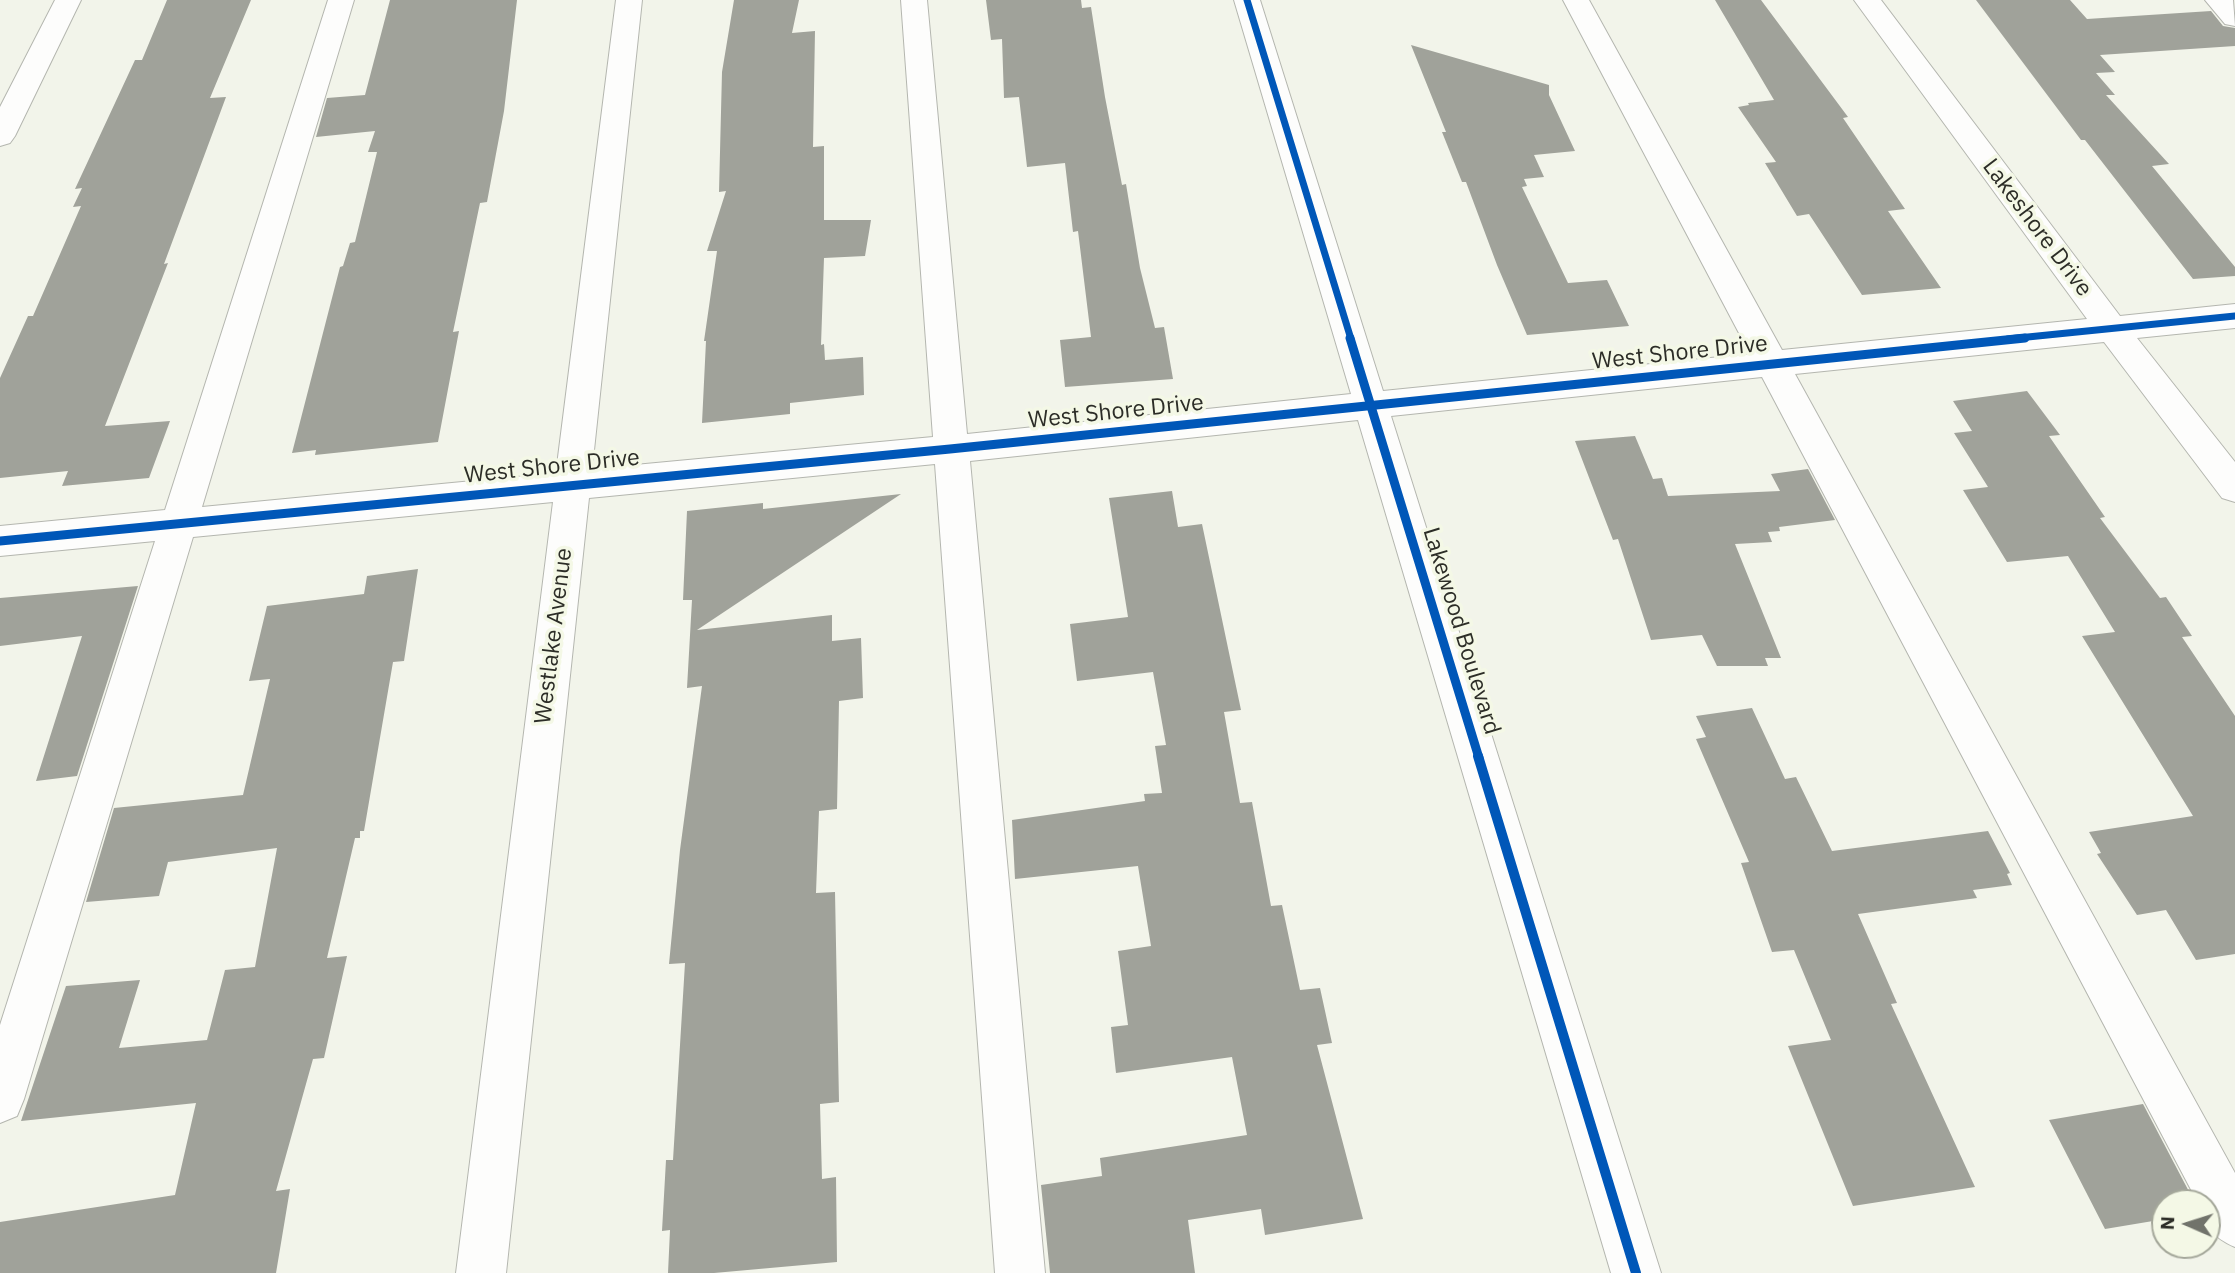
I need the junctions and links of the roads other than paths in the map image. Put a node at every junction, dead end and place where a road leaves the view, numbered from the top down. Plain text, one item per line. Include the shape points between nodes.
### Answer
1 (68, 0) edge
2 (341, 0) edge
3 (629, 0) edge
4 (914, 0) edge
5 (1247, 0) edge
6 (1576, 0) edge
7 (1867, 0) edge
8 (2218, 0) edge
9 (2235, 18) edge
10 (0, 136) edge
11 (2235, 316) edge
12 (2112, 329) junction
13 (1773, 362) junction
14 (1372, 405) junction
15 (950, 449) junction
16 (571, 485) junction
17 (2235, 488) edge
18 (181, 523) junction
19 (0, 541) edge
20 (0, 1099) edge
21 (2235, 1222) edge
22 (481, 1273) edge
23 (1020, 1273) edge
24 (1636, 1273) edge

1 - 10 street
2 - 18 street
3 - 16 street, Westlake Avenue
4 - 15 street
5 - 14 street, Lakewood Boulevard
6 - 13 street
7 - 12 street, Lakeshore Drive
8 - 9 street
11 - 12 street, West Shore Drive
12 - 13 street, West Shore Drive
12 - 17 street, Lakeshore Drive
13 - 14 street, West Shore Drive
13 - 21 street
14 - 15 street, West Shore Drive
14 - 24 street, Lakewood Boulevard
15 - 16 street, West Shore Drive
15 - 23 street
16 - 18 street, West Shore Drive
16 - 22 street, Westlake Avenue
18 - 19 street, West Shore Drive
18 - 20 street

